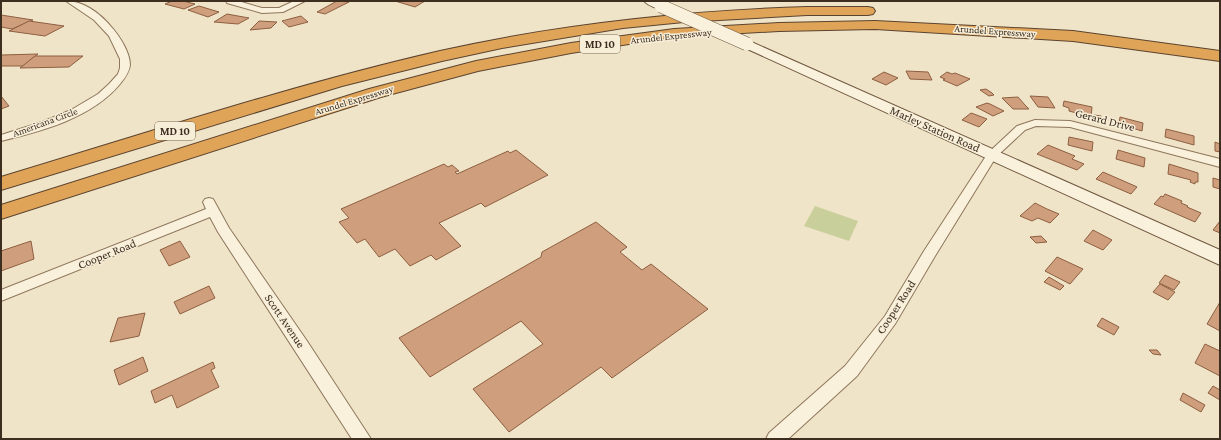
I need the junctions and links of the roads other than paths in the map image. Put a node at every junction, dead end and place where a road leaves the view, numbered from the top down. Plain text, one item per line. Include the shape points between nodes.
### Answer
1 (70, 1) edge
2 (230, 1) edge
3 (301, 1) edge
4 (655, 3) edge
5 (883, 11) dead end
6 (1017, 18) dead end
7 (1121, 28) dead end
8 (1220, 56) edge
9 (1, 138) edge
10 (992, 154) junction
11 (1220, 164) edge
12 (1, 184) edge
13 (211, 207) joint
14 (1, 212) edge
15 (1220, 258) edge
16 (1, 296) edge
17 (362, 439) edge
18 (775, 439) edge

1 - 9 street, Americana Circle via 88,11 111,32 124,57 125,65 121,76 103,95 74,114
2 - 3 street via 262,11 280,10
4 - 10 main road, Marley Station Road, bridge
5 - 12 highway, Arundel Expressway / MD 10 via 798,11 692,17 601,27 509,42 420,60 334,82
6 - 7 highway, Arundel Expressway
8 - 14 highway, Arundel Expressway / MD 10 via 1073,36 883,26 674,34 571,48 469,67 375,92
10 - 11 street, Gerard Drive via 1028,124 1044,122 1090,128
10 - 15 main road, Marley Station Road
10 - 18 street, Cooper Road via 890,320 851,372
13 - 16 street, Cooper Road
13 - 17 street, Scott Avenue

